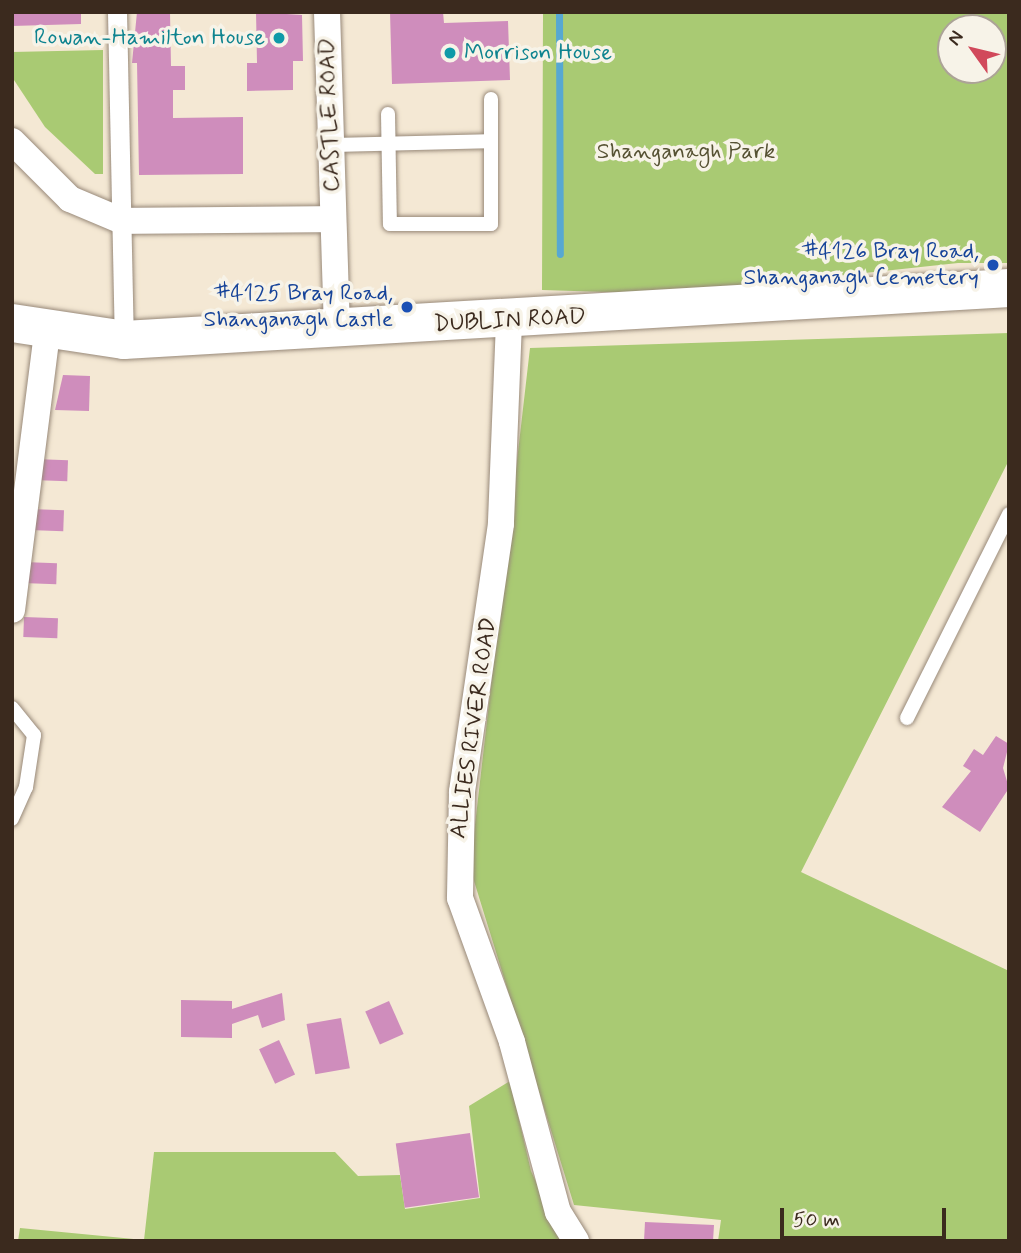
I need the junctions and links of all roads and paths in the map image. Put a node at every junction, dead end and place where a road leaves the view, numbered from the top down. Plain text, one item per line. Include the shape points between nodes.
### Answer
1 (117, 12) edge
2 (327, 12) edge
3 (491, 99) dead end
4 (387, 114) dead end
5 (12, 141) edge
6 (491, 141) junction
7 (388, 143) junction
8 (330, 145) junction
9 (333, 219) junction
10 (122, 220) junction
11 (1009, 288) edge
12 (509, 322) junction
13 (30, 327) edge
14 (337, 329) junction
15 (124, 340) junction
16 (1009, 514) edge
17 (12, 610) edge
18 (12, 708) edge
19 (908, 718) dead end
20 (12, 819) edge
21 (576, 1241) edge

1 - 10 street
2 - 8 street, CASTLE ROAD
3 - 6 lane
4 - 7 lane
5 - 10 street via 70,200
6 - 7 lane
6 - 7 lane via 491,224 390,224
7 - 8 lane
8 - 9 street, CASTLE ROAD
9 - 10 street
9 - 14 street, CASTLE ROAD
10 - 15 street
11 - 12 main road, DUBLIN ROAD
12 - 14 main road, DUBLIN ROAD
12 - 21 street, ALLIES RIVER ROAD via 502,524 462,792 460,898 512,1042 558,1212
13 - 15 main road, DUBLIN ROAD
13 - 17 street
14 - 15 main road, DUBLIN ROAD
16 - 19 lane
18 - 20 lane via 34,735 26,787

